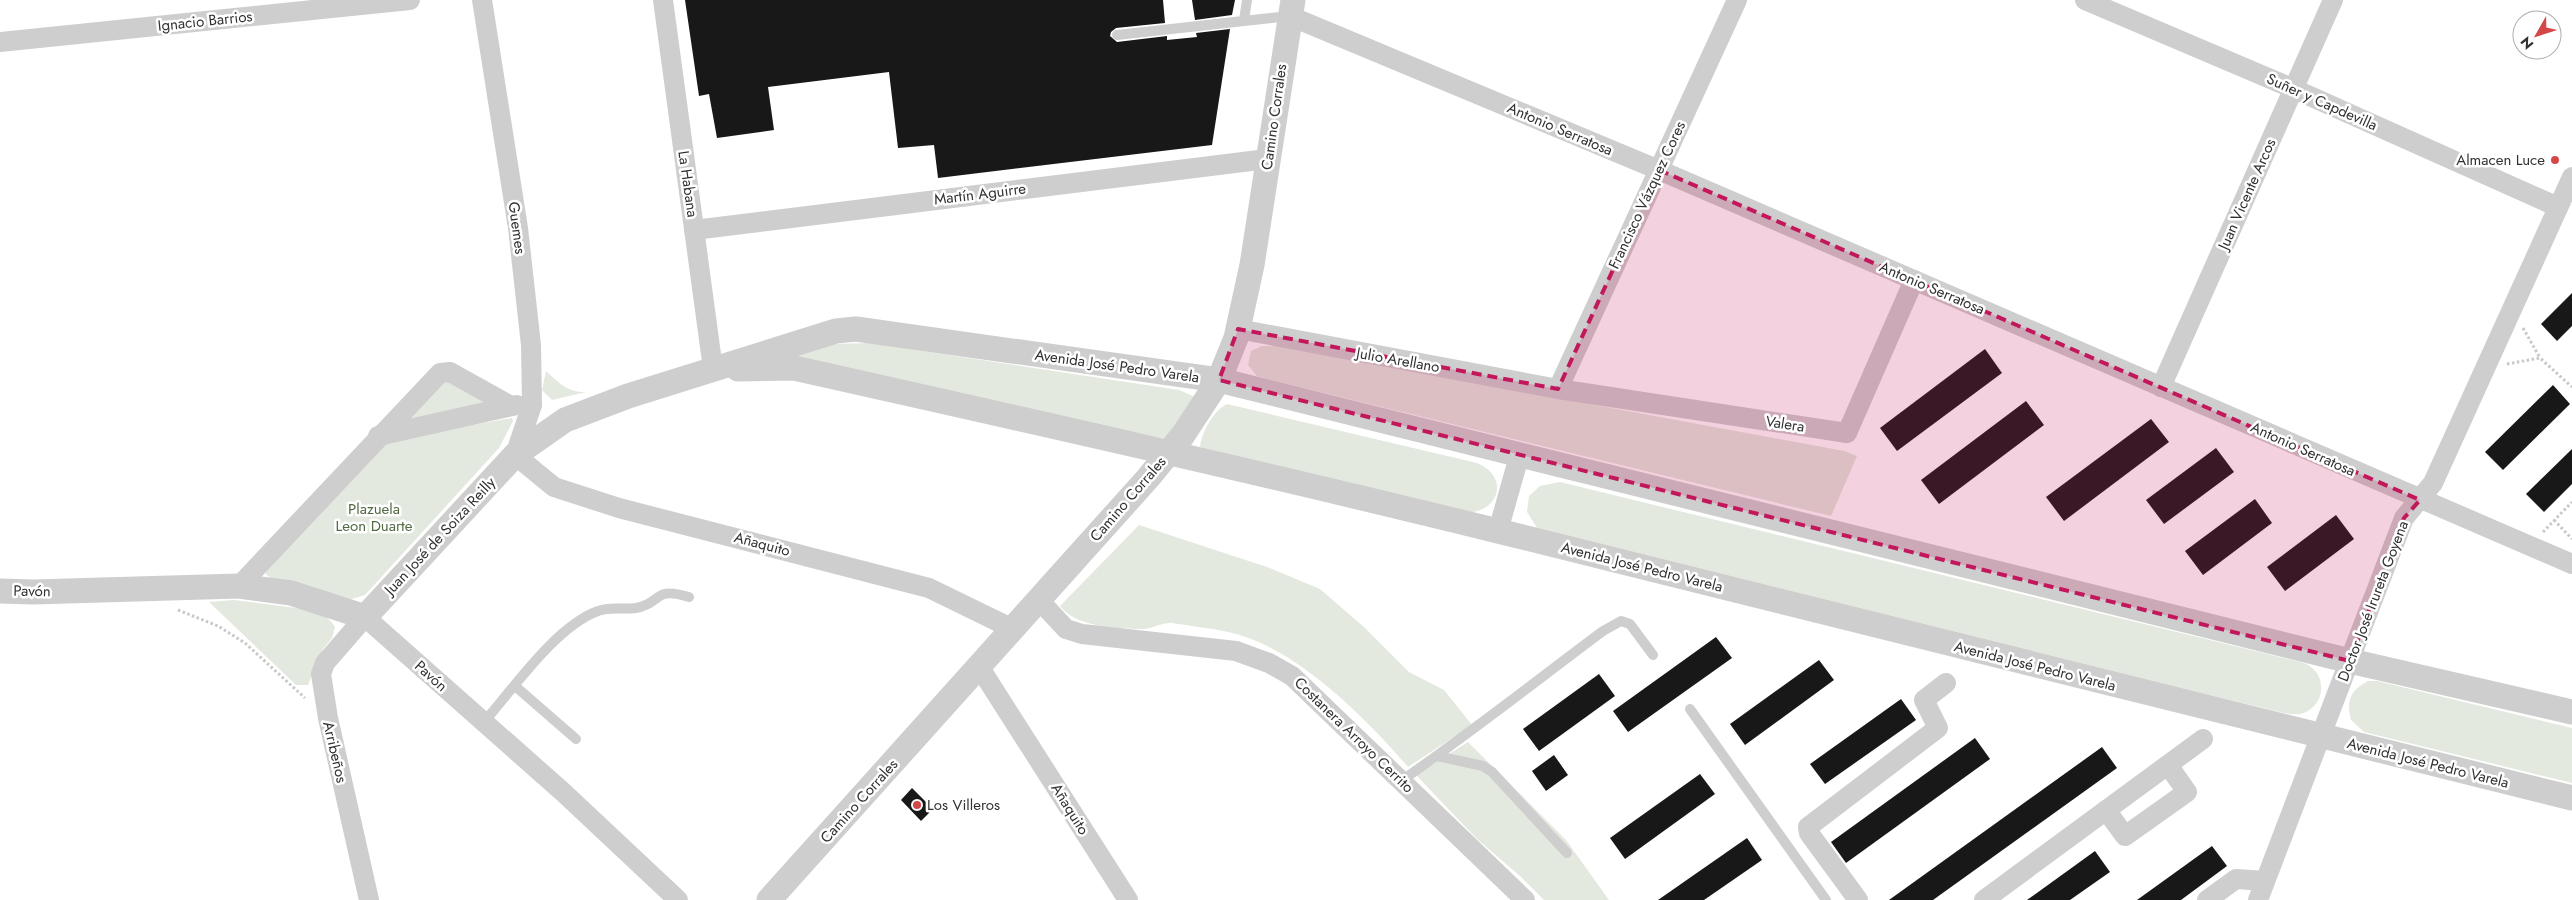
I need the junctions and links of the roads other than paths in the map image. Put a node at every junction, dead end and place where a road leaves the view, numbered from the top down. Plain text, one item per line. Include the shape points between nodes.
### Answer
1 (410, 0) edge
2 (482, 0) edge
3 (663, 0) edge
4 (1247, 0) edge
5 (1737, 0) edge
6 (2085, 0) edge
7 (2333, 0) edge
8 (1292, 8) edge
9 (1244, 20) junction
10 (1117, 35) dead end
11 (0, 42) edge
12 (2294, 88) junction
13 (1267, 159) junction
14 (1659, 170) junction
15 (2572, 177) edge
16 (2558, 206) junction
17 (694, 230) junction
18 (1914, 280) junction
19 (1238, 330) junction
20 (714, 369) junction
21 (1219, 380) junction
22 (2161, 387) junction
23 (1558, 390) junction
24 (532, 404) junction
25 (510, 406) junction
26 (378, 436) junction
27 (1169, 452) junction
28 (1520, 453) junction
29 (515, 455) junction
30 (2420, 500) junction
31 (1498, 531) junction
32 (2572, 564) edge
33 (239, 586) junction
34 (0, 591) edge
35 (689, 597) dead end
36 (1039, 600) junction
37 (365, 617) junction
38 (1013, 629) junction
39 (1653, 655) dead end
40 (2350, 661) junction
41 (980, 668) junction
42 (1946, 683) dead end
43 (515, 686) junction
44 (1690, 709) dead end
45 (2572, 712) edge
46 (484, 722) junction
47 (2320, 737) junction
48 (576, 739) dead end
49 (2203, 739) dead end
50 (1437, 756) junction
51 (2168, 764) junction
52 (1401, 781) junction
53 (2572, 798) edge
54 (2106, 810) junction
55 (1567, 853) dead end
56 (2266, 881) junction
57 (369, 900) edge
58 (678, 900) edge
59 (769, 900) edge
60 (1128, 900) edge
61 (1525, 900) edge
62 (1826, 900) edge
63 (1858, 900) edge
64 (1984, 900) edge
65 (2207, 900) edge
66 (2258, 900) edge

1 - 11 street, Ignacio Barrios
2 - 24 street, Guemes via 528,308
3 - 17 street, La Habana
4 - 9 lane
5 - 14 street, Francisco Vázquez Cores
6 - 12 street, Suñer y Capdevilla
7 - 12 street, Juan Vicente Arcos
8 - 9 lane
8 - 13 street, Camino Corrales
8 - 14 street, Antonio Serratosa
9 - 10 lane
12 - 16 street, Suñer y Capdevilla
12 - 22 street, Juan Vicente Arcos
13 - 17 street, Martín Aguirre
13 - 19 street, Camino Corrales via 1252,265
14 - 18 street, Antonio Serratosa
14 - 23 street, Francisco Vázquez Cores
15 - 16 street, Doctor José Irureta Goyena
16 - 30 street, Doctor José Irureta Goyena via 2433,483
17 - 20 street, La Habana
18 - 22 street, Antonio Serratosa
18 - 23 street, Valera via 1847,433
19 - 21 street, Camino Corrales
19 - 23 street, Julio Arellano
20 - 21 street, Avenida José Pedro Varela via 836,331 856,328
20 - 27 street, Avenida José Pedro Varela via 794,368
20 - 29 street, Avenida José Pedro Varela via 565,420
21 - 27 street, Camino Corrales
21 - 28 street, Avenida José Pedro Varela
22 - 30 street, Antonio Serratosa
24 - 25 street
24 - 29 street, Guemes
25 - 26 street
25 - 26 street via 450,372 440,373
26 - 33 street
27 - 31 street, Avenida José Pedro Varela
27 - 36 street, Camino Corrales
28 - 31 street
28 - 40 street, Avenida José Pedro Varela
29 - 37 street, Juan José de Soiza Reilly
29 - 38 street, Añaquito via 554,487 620,508 929,588
30 - 32 street, Antonio Serratosa
30 - 40 street, Doctor José Irureta Goyena via 2404,518
31 - 47 street, Avenida José Pedro Varela
33 - 34 street, Pavón
33 - 37 street, Pavón via 291,593
35 - 43 lane via 671,591 636,608 598,610 560,634
36 - 38 street, Camino Corrales
36 - 52 street, Costanera Arroyo Cerrito via 1066,629 1082,634 1236,651 1269,663 1306,688
37 - 46 street, Pavón
37 - 57 street, Arribeños via 325,663 320,674
38 - 41 street, Camino Corrales
39 - 50 lane via 1630,624 1620,621
40 - 45 street, Avenida José Pedro Varela
40 - 47 street, Doctor José Irureta Goyena
41 - 59 street, Camino Corrales
41 - 60 street, Añaquito
42 - 63 street via 1924,700 1938,728 1808,827
43 - 46 lane
43 - 48 lane
44 - 62 lane
46 - 58 street, Pavón
47 - 53 street, Avenida José Pedro Varela
47 - 56 street, Doctor José Irureta Goyena
49 - 51 street
50 - 52 lane
50 - 55 lane via 1483,766 1492,772
51 - 54 street
51 - 54 street via 2187,792 2125,836
52 - 61 street, Costanera Arroyo Cerrito
54 - 64 street
56 - 65 street via 2236,879
56 - 66 street, Doctor José Irureta Goyena

